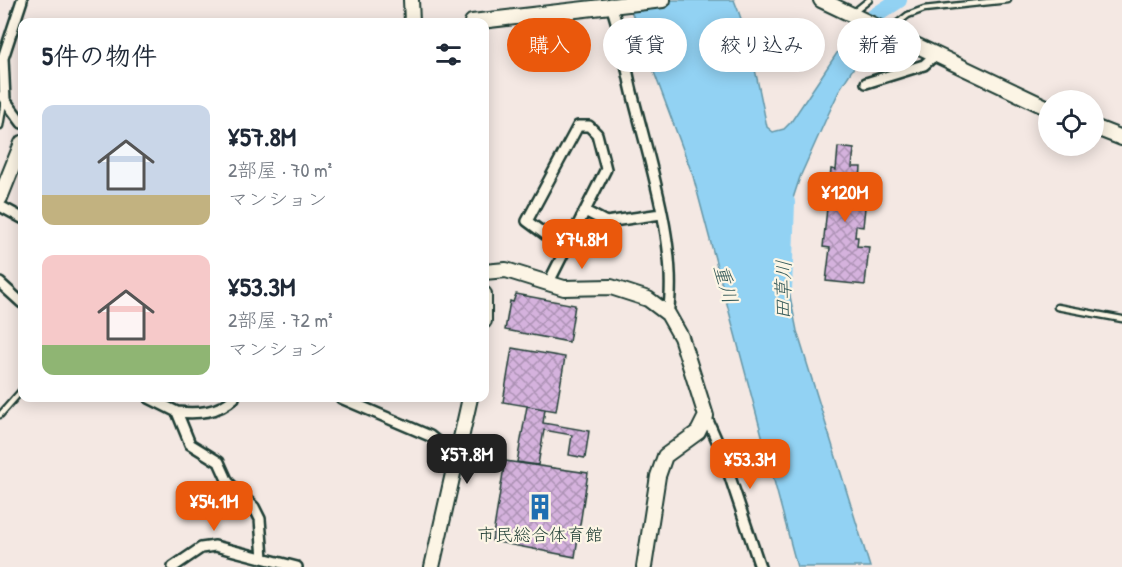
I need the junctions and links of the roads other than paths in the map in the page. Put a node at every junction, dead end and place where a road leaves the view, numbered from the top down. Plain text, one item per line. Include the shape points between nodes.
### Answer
1 (22, 0) edge
2 (411, 0) edge
3 (663, 0) edge
4 (821, 0) edge
5 (869, 0) edge
6 (1008, 0) edge
7 (612, 3) edge
8 (854, 15) junction
9 (412, 18) edge
10 (860, 18) edge
11 (904, 18) edge
12 (489, 20) edge
13 (921, 48) edge
14 (935, 55) junction
15 (866, 83) dead end
16 (2, 97) edge
17 (1038, 103) edge
18 (18, 118) edge
19 (0, 126) edge
20 (1104, 132) edge
21 (1122, 138) edge
22 (18, 153) edge
23 (0, 198) edge
24 (0, 206) edge
25 (585, 211) junction
26 (661, 214) junction
27 (18, 216) edge
28 (566, 249) junction
29 (489, 272) edge
30 (0, 283) edge
31 (548, 284) junction
32 (18, 299) edge
33 (1057, 307) dead end
34 (668, 314) junction
35 (1122, 320) edge
36 (18, 395) edge
37 (157, 402) edge
38 (230, 402) edge
39 (350, 402) edge
40 (469, 402) edge
41 (177, 412) junction
42 (0, 415) edge
43 (706, 416) junction
44 (457, 458) junction
45 (263, 558) junction
46 (173, 567) edge
47 (297, 567) edge
48 (432, 567) edge
49 (644, 567) edge
50 (760, 567) edge

1 - 16 street via 3,58
2 - 9 street
3 - 7 street
4 - 8 street
5 - 8 lane
6 - 11 lane via 924,9
7 - 12 street
7 - 26 street
8 - 10 street
13 - 14 street
14 - 15 street via 924,65
14 - 17 street
16 - 18 street
16 - 19 lane
20 - 21 street
22 - 23 street
24 - 27 street
25 - 26 street via 606,222
25 - 28 street
25 - 28 street via 606,169 597,134 589,126 578,126 527,221
26 - 34 street via 672,292
28 - 31 street
29 - 31 street via 506,270
30 - 32 street
31 - 34 street via 629,291
33 - 35 lane
34 - 43 street via 681,337
36 - 42 lane
37 - 41 street
38 - 41 street via 214,411
39 - 44 street via 430,436
40 - 44 street
41 - 45 street via 190,444 219,462 228,482 254,507 260,519
43 - 49 street via 698,432 665,456 658,476
43 - 50 street
44 - 48 street
45 - 46 street via 215,546 201,548
45 - 47 street

